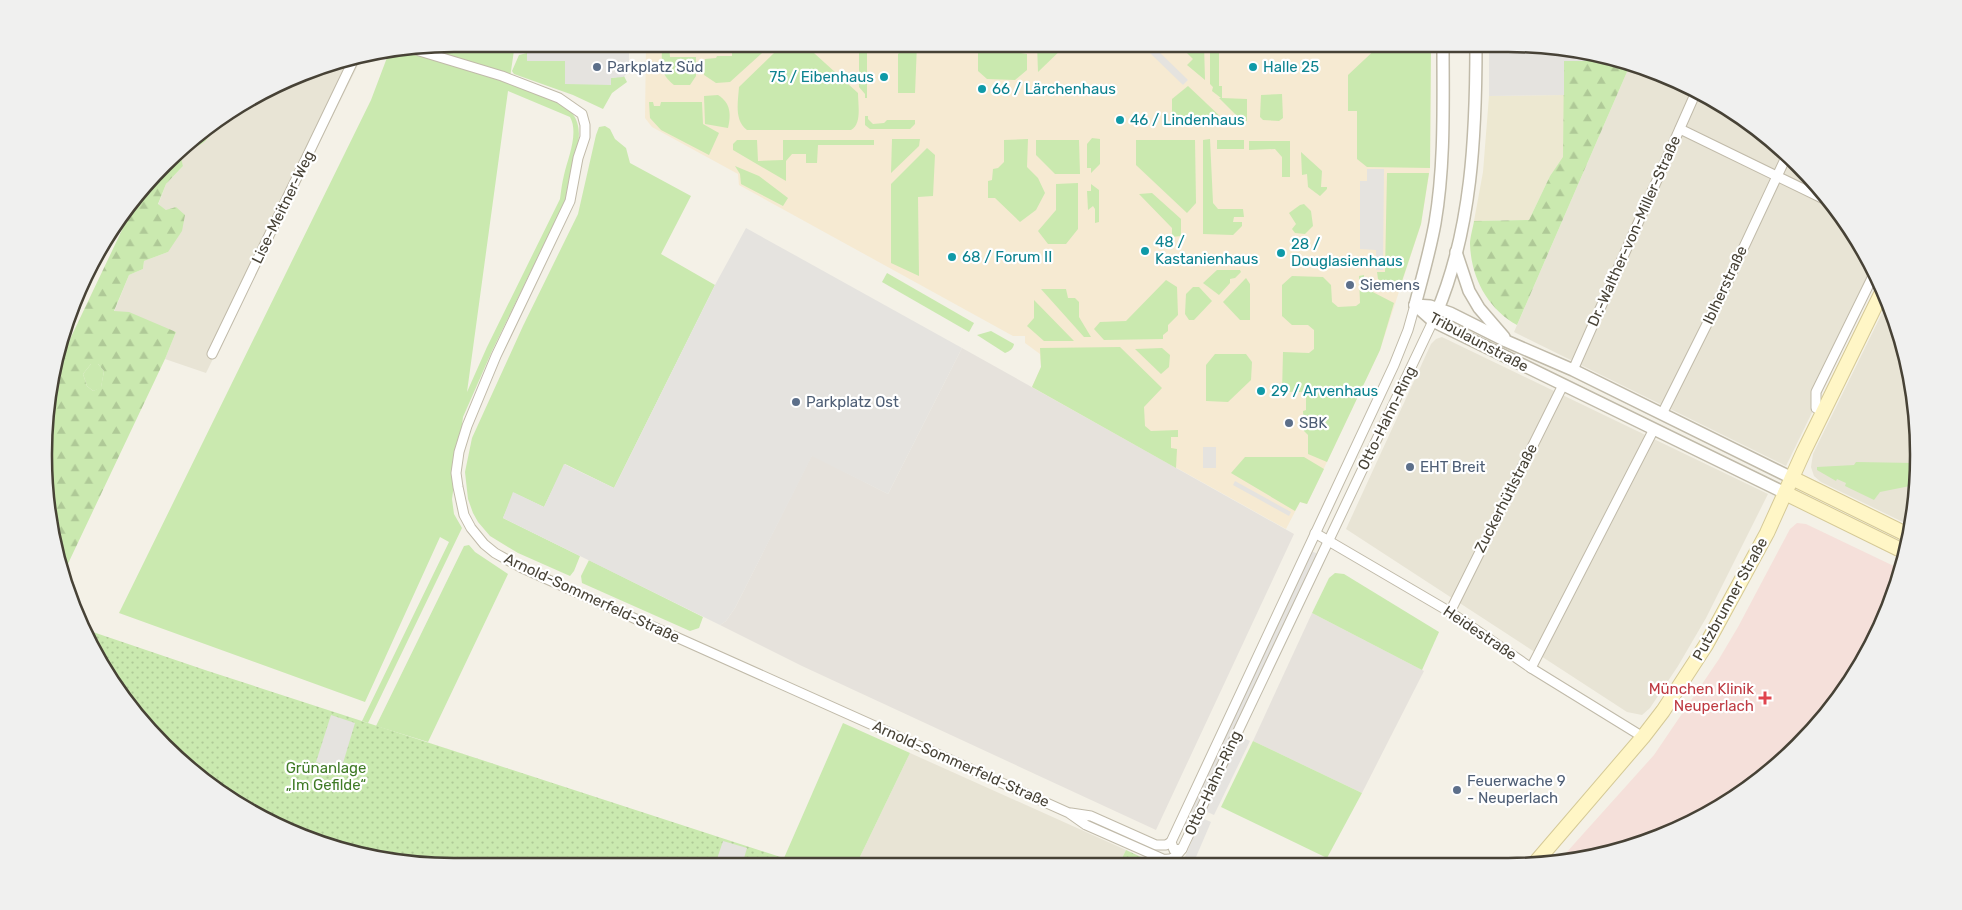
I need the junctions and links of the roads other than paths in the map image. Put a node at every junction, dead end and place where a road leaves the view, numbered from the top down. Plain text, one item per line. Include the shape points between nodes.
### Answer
1 (1443, 52) edge
2 (1476, 52) edge
3 (427, 53) edge
4 (351, 66) edge
5 (1693, 98) edge
6 (1680, 129) junction
7 (1783, 162) edge
8 (1777, 175) junction
9 (1812, 192) edge
10 (1456, 251) junction
11 (1870, 282) edge
12 (1878, 299) edge
13 (1415, 305) junction
14 (1438, 309) junction
15 (1433, 320) junction
16 (1506, 340) junction
17 (212, 354) dead end
18 (1572, 370) junction
19 (1563, 385) junction
20 (1823, 411) junction
21 (1662, 414) junction
22 (1654, 429) junction
23 (1792, 478) junction
24 (1785, 493) junction
25 (1902, 532) edge
26 (1315, 533) junction
27 (1329, 540) junction
28 (1898, 549) edge
29 (1450, 612) junction
30 (1531, 668) junction
31 (1643, 737) junction
32 (1069, 813) junction
33 (1171, 842) junction
34 (1182, 848) junction
35 (1541, 856) edge
36 (1159, 858) edge
37 (1174, 858) edge

1 - 13 street, Otto-Hahn-Ring via 1439,199
2 - 10 street, Otto-Hahn-Ring via 1470,172
3 - 32 street, Arnold-Sommerfeld-Straße via 502,76 558,98 582,114 585,125 570,201 496,356 459,452 456,473 461,503 464,515 479,538 495,554 522,568
4 - 17 street, Lise-Meitner-Weg
5 - 6 street, Dr.-Walther-von-Miller-Straße
6 - 8 street
6 - 18 street, Dr.-Walther-von-Miller-Straße
7 - 8 street, Iblherstraße
8 - 9 street
8 - 21 street, Iblherstraße
10 - 14 street, Otto-Hahn-Ring
10 - 16 street via 1469,291
11 - 20 street via 1816,392 1816,408
12 - 20 main road, Putzbrunner Straße
13 - 14 street, Tribulaunstraße
13 - 15 street, Tribulaunstraße
13 - 26 street, Otto-Hahn-Ring via 1394,365
14 - 15 street, Otto-Hahn-Ring
14 - 16 street, Tribulaunstraße
15 - 19 street, Tribulaunstraße
15 - 27 street, Otto-Hahn-Ring
16 - 18 street, Tribulaunstraße
18 - 21 street, Tribulaunstraße
19 - 22 street, Tribulaunstraße
19 - 29 street, Zuckerhütlstraße
20 - 23 main road, Putzbrunner Straße
21 - 23 street, Tribulaunstraße
22 - 24 street, Tribulaunstraße
22 - 30 street
23 - 24 main road, Putzbrunner Straße
23 - 25 main road
24 - 28 main road
24 - 31 main road, Putzbrunner Straße via 1706,645
26 - 27 street, Heidestraße
26 - 33 street, Otto-Hahn-Ring
27 - 29 street, Heidestraße
27 - 34 street, Otto-Hahn-Ring
29 - 30 street, Heidestraße
30 - 31 street, Heidestraße
31 - 35 main road, Putzbrunner Straße
32 - 33 street, Arnold-Sommerfeld-Straße via 1091,816 1156,845
32 - 36 street, Arnold-Sommerfeld-Straße via 1086,825
33 - 34 street, Otto-Hahn-Ring via 1174,850
34 - 37 street, Arnold-Sommerfeld-Straße

